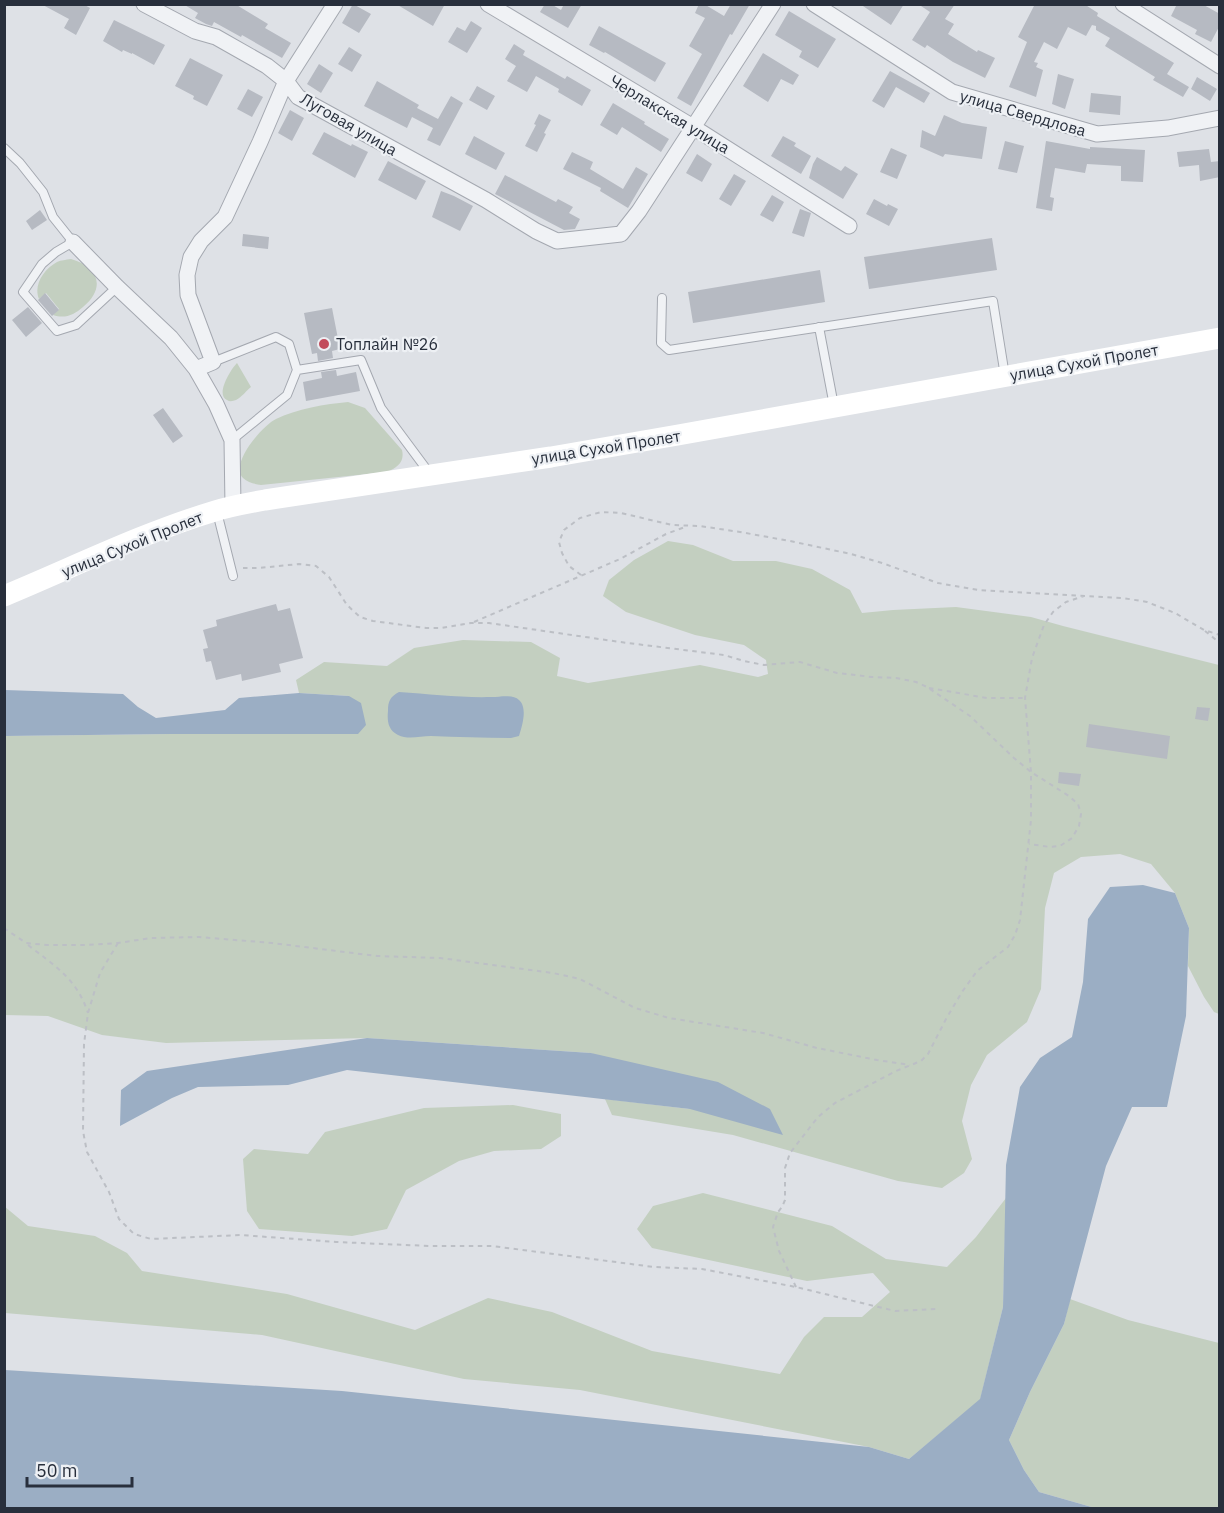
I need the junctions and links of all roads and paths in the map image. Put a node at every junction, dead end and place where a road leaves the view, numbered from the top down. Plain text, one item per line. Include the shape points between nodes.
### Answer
1 (144, 4) edge
2 (335, 4) edge
3 (488, 4) edge
4 (773, 4) edge
5 (814, 4) edge
6 (1123, 4) edge
7 (1220, 66) edge
8 (286, 81) junction
9 (1220, 118) edge
10 (693, 127) junction
11 (4, 148) edge
12 (849, 226) dead end
13 (73, 242) junction
14 (117, 287) junction
15 (662, 298) dead end
16 (819, 327) junction
17 (1220, 338) edge
18 (213, 362) junction
19 (196, 369) junction
20 (297, 370) junction
21 (1005, 376) junction
22 (834, 407) junction
23 (232, 440) junction
24 (431, 475) junction
25 (225, 509) junction
26 (688, 526) junction
27 (230, 561) junction
28 (581, 575) junction
29 (233, 576) dead end
30 (4, 596) edge
31 (1084, 596) junction
32 (471, 623) junction
33 (1204, 630) junction
34 (1220, 635) edge
35 (1220, 643) edge
36 (927, 687) junction
37 (1025, 698) junction
38 (1031, 772) junction
39 (1029, 844) junction
40 (4, 928) edge
41 (26, 943) junction
42 (118, 943) junction
43 (88, 1013) junction
44 (910, 1065) junction
45 (796, 1287) junction
46 (936, 1309) dead end

1 - 8 street, Луговая улица via 195,31 216,37
2 - 8 street
3 - 10 street, Черлакская улица
4 - 10 street
5 - 9 street, улица Свердлова via 952,92 1097,134 1168,128
6 - 7 street
8 - 10 street, Луговая улица via 298,98 557,241 621,234
8 - 18 street via 225,217 191,257 188,295
10 - 12 street, Черлакская улица
11 - 13 lane via 43,192 53,217
13 - 14 street
13 - 14 lane via 42,264 22,292 57,331 76,325
14 - 19 street via 171,338
15 - 16 lane via 661,342 669,350
16 - 21 lane via 993,301
16 - 22 lane
17 - 21 main road, улица Сухой Пролет
18 - 19 street
18 - 20 lane via 276,337 289,344
19 - 23 street
20 - 23 lane via 287,395
20 - 24 lane via 361,360 381,408
21 - 22 main road, улица Сухой Пролет
22 - 24 main road, улица Сухой Пролет
23 - 25 street
24 - 25 main road, улица Сухой Пролет
25 - 27 lane
25 - 30 main road, улица Сухой Пролет via 149,534
26 - 28 path
26 - 28 path via 621,513 601,512 580,518 564,530 559,542 569,566
26 - 31 path via 850,554 948,585
27 - 29 lane
27 - 32 path via 241,568 316,566 329,577 347,605 360,617 373,621 426,628
28 - 32 path
31 - 33 path via 1147,602
31 - 37 path via 1066,602 1044,625 1032,658
32 - 36 path via 724,655 764,665 800,662 837,673 896,678
33 - 34 path
33 - 35 path
36 - 37 path via 987,698
36 - 38 path via 970,716
37 - 38 path
38 - 39 path
38 - 39 path via 1069,796 1082,814 1072,838 1060,846
39 - 44 path via 1015,935 1008,947 977,971 928,1054
40 - 41 path
41 - 42 path
41 - 43 path via 75,985
42 - 43 path via 100,973
42 - 44 path via 199,937 377,956 440,958 554,973 580,979 635,1008 669,1018 763,1033 817,1048
43 - 45 path via 83,1083 87,1152 109,1192 118,1219 134,1234 151,1239 241,1235 492,1246 654,1267 702,1269
44 - 45 path via 835,1103 790,1153 785,1168 785,1200 773,1227
45 - 46 path via 895,1311

